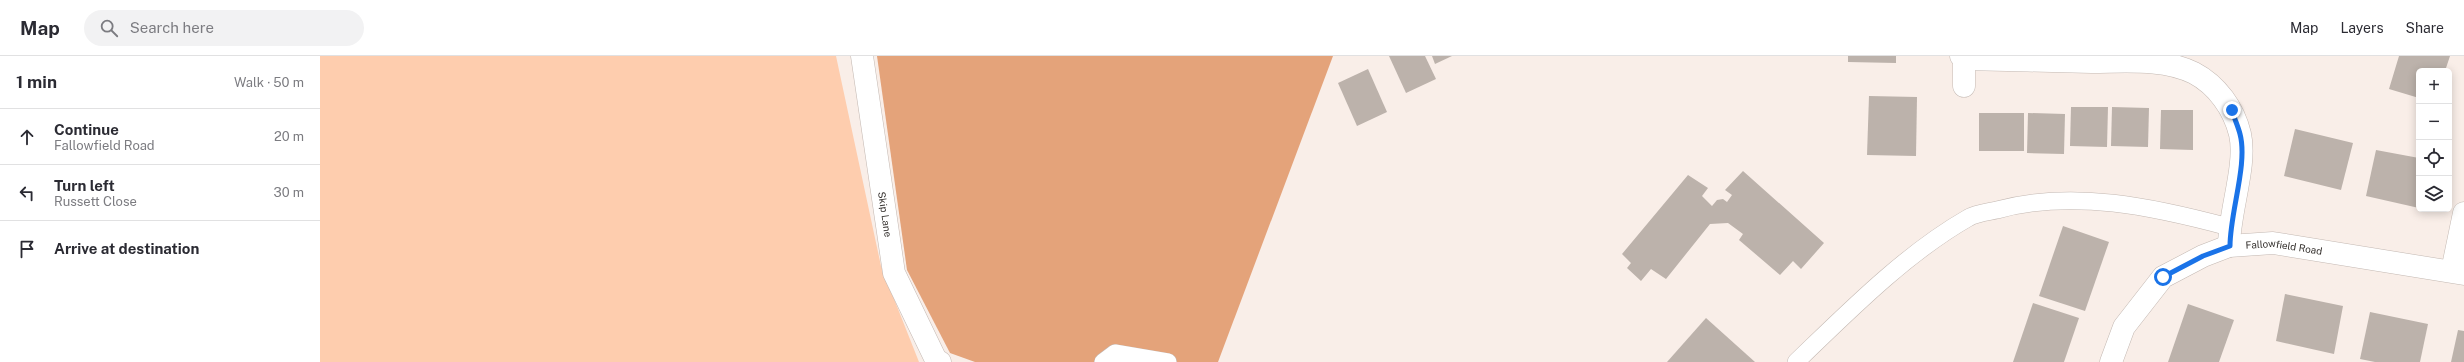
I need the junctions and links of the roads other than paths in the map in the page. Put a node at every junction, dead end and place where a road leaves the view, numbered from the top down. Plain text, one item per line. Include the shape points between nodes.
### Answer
1 (862, 56) edge
2 (1963, 57) edge
3 (1964, 86) dead end
4 (2464, 213) edge
5 (2230, 236) junction
6 (2458, 272) edge
7 (940, 362) edge
8 (1103, 362) edge
9 (1168, 362) edge
10 (1796, 362) edge
11 (2110, 362) edge

1 - 7 street, Skip Lane via 894,273 936,360
2 - 3 street
2 - 5 street via 2157,63 2193,73 2217,90 2232,110 2240,135 2241,159
4 - 6 street
5 - 6 street, Fallowfield Road
5 - 10 lane via 2169,211 2085,200 2024,202 1969,217 1869,292
5 - 11 street, Fallowfield Road via 2203,256 2163,277 2124,327
8 - 9 lane via 1114,353

